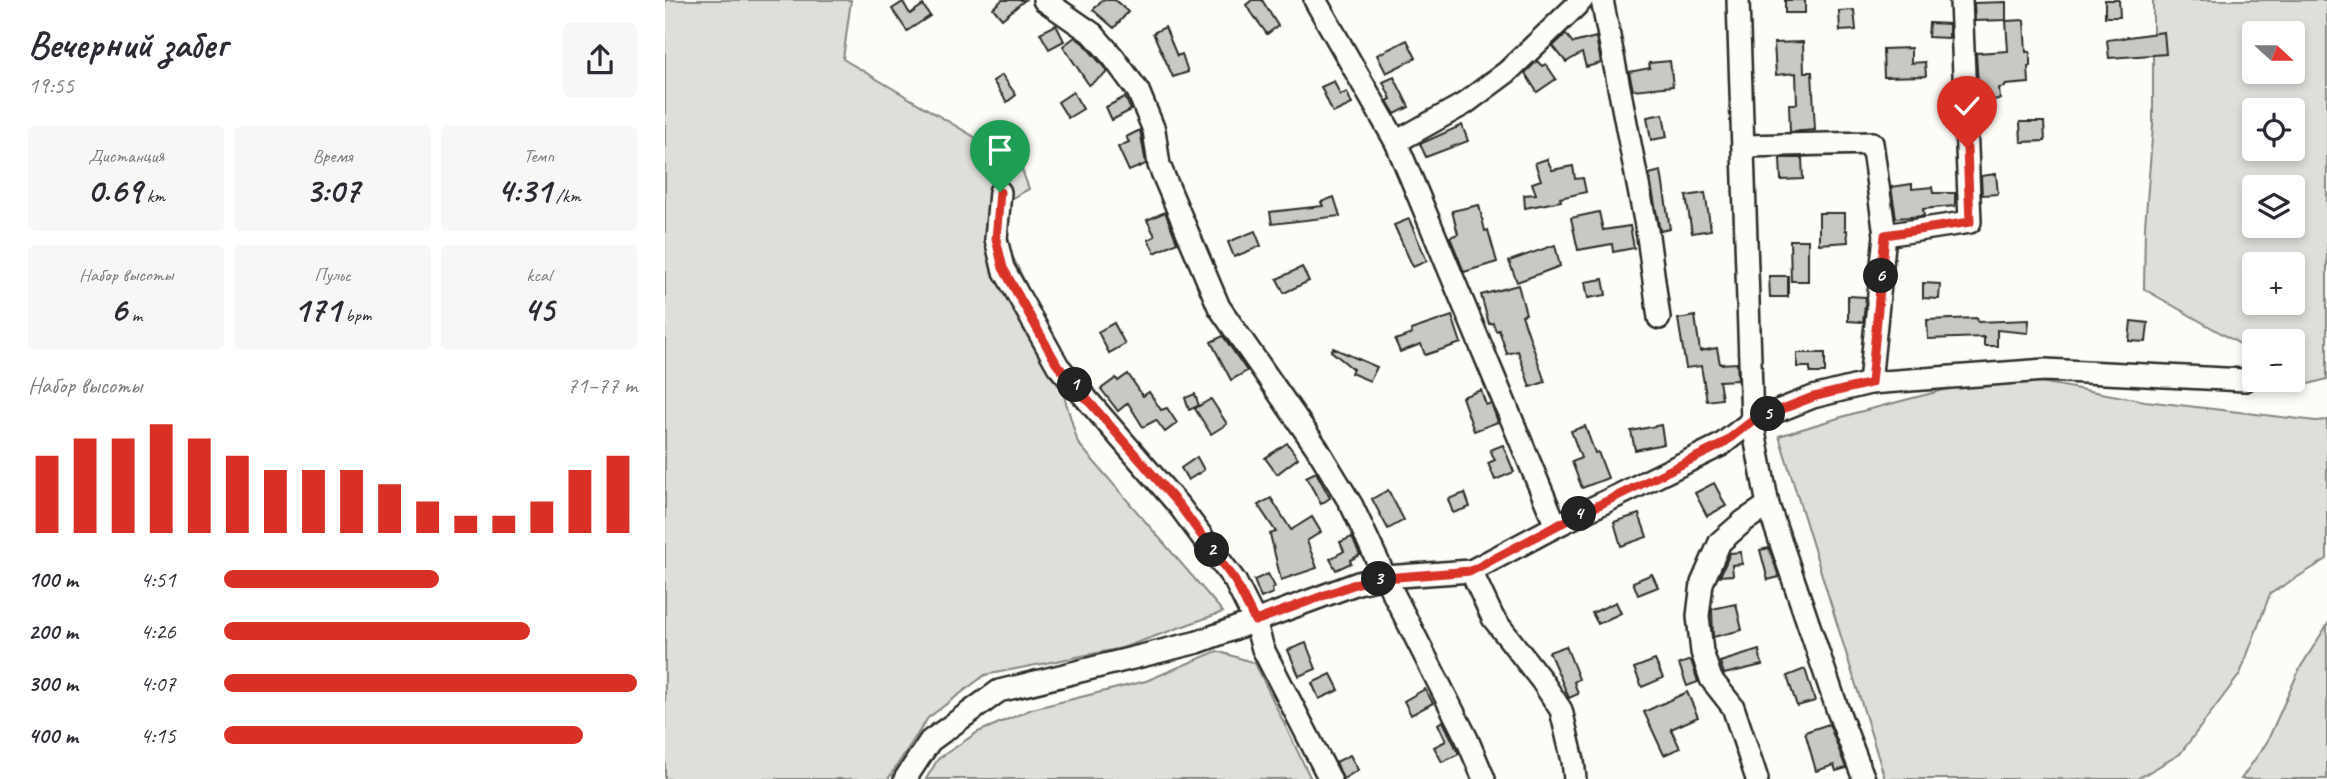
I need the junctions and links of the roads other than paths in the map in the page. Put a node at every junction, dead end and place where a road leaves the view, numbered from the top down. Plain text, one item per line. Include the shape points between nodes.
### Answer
1 (1044, 0) edge
2 (1315, 0) edge
3 (1582, 0) edge
4 (1602, 0) edge
5 (1738, 0) edge
6 (1961, 0) edge
7 (1396, 142) junction
8 (1743, 146) junction
9 (1000, 192) dead end
10 (1885, 235) junction
11 (1659, 318) dead end
12 (2242, 380) edge
13 (1871, 383) junction
14 (1752, 421) junction
15 (1768, 505) junction
16 (1556, 526) junction
17 (1471, 571) junction
18 (1385, 578) junction
19 (1255, 621) junction
20 (905, 779) edge
21 (1330, 779) edge
22 (1484, 779) edge
23 (1575, 779) edge
24 (1758, 779) edge
25 (1864, 779) edge

1 - 18 street via 1093,34 1137,91 1154,130 1159,165 1219,307 1317,448 1352,506
2 - 7 street
3 - 7 street via 1507,72
4 - 11 street via 1648,236
5 - 8 street
6 - 10 street via 1970,222
7 - 16 street
8 - 10 street via 1872,143
8 - 14 street
9 - 19 street via 996,239 1003,268 1058,366 1180,506 1235,581
10 - 13 street
12 - 13 street via 2045,370
13 - 14 street via 1813,397
14 - 15 street
14 - 16 street via 1721,445
15 - 24 street via 1720,542 1702,583 1699,616 1702,652 1711,678 1733,707
15 - 25 street
16 - 17 street
17 - 18 street
17 - 23 street via 1493,618 1561,710
18 - 19 street via 1358,583
18 - 22 street
19 - 20 street via 1198,642 999,691 930,741
19 - 21 street via 1263,649

